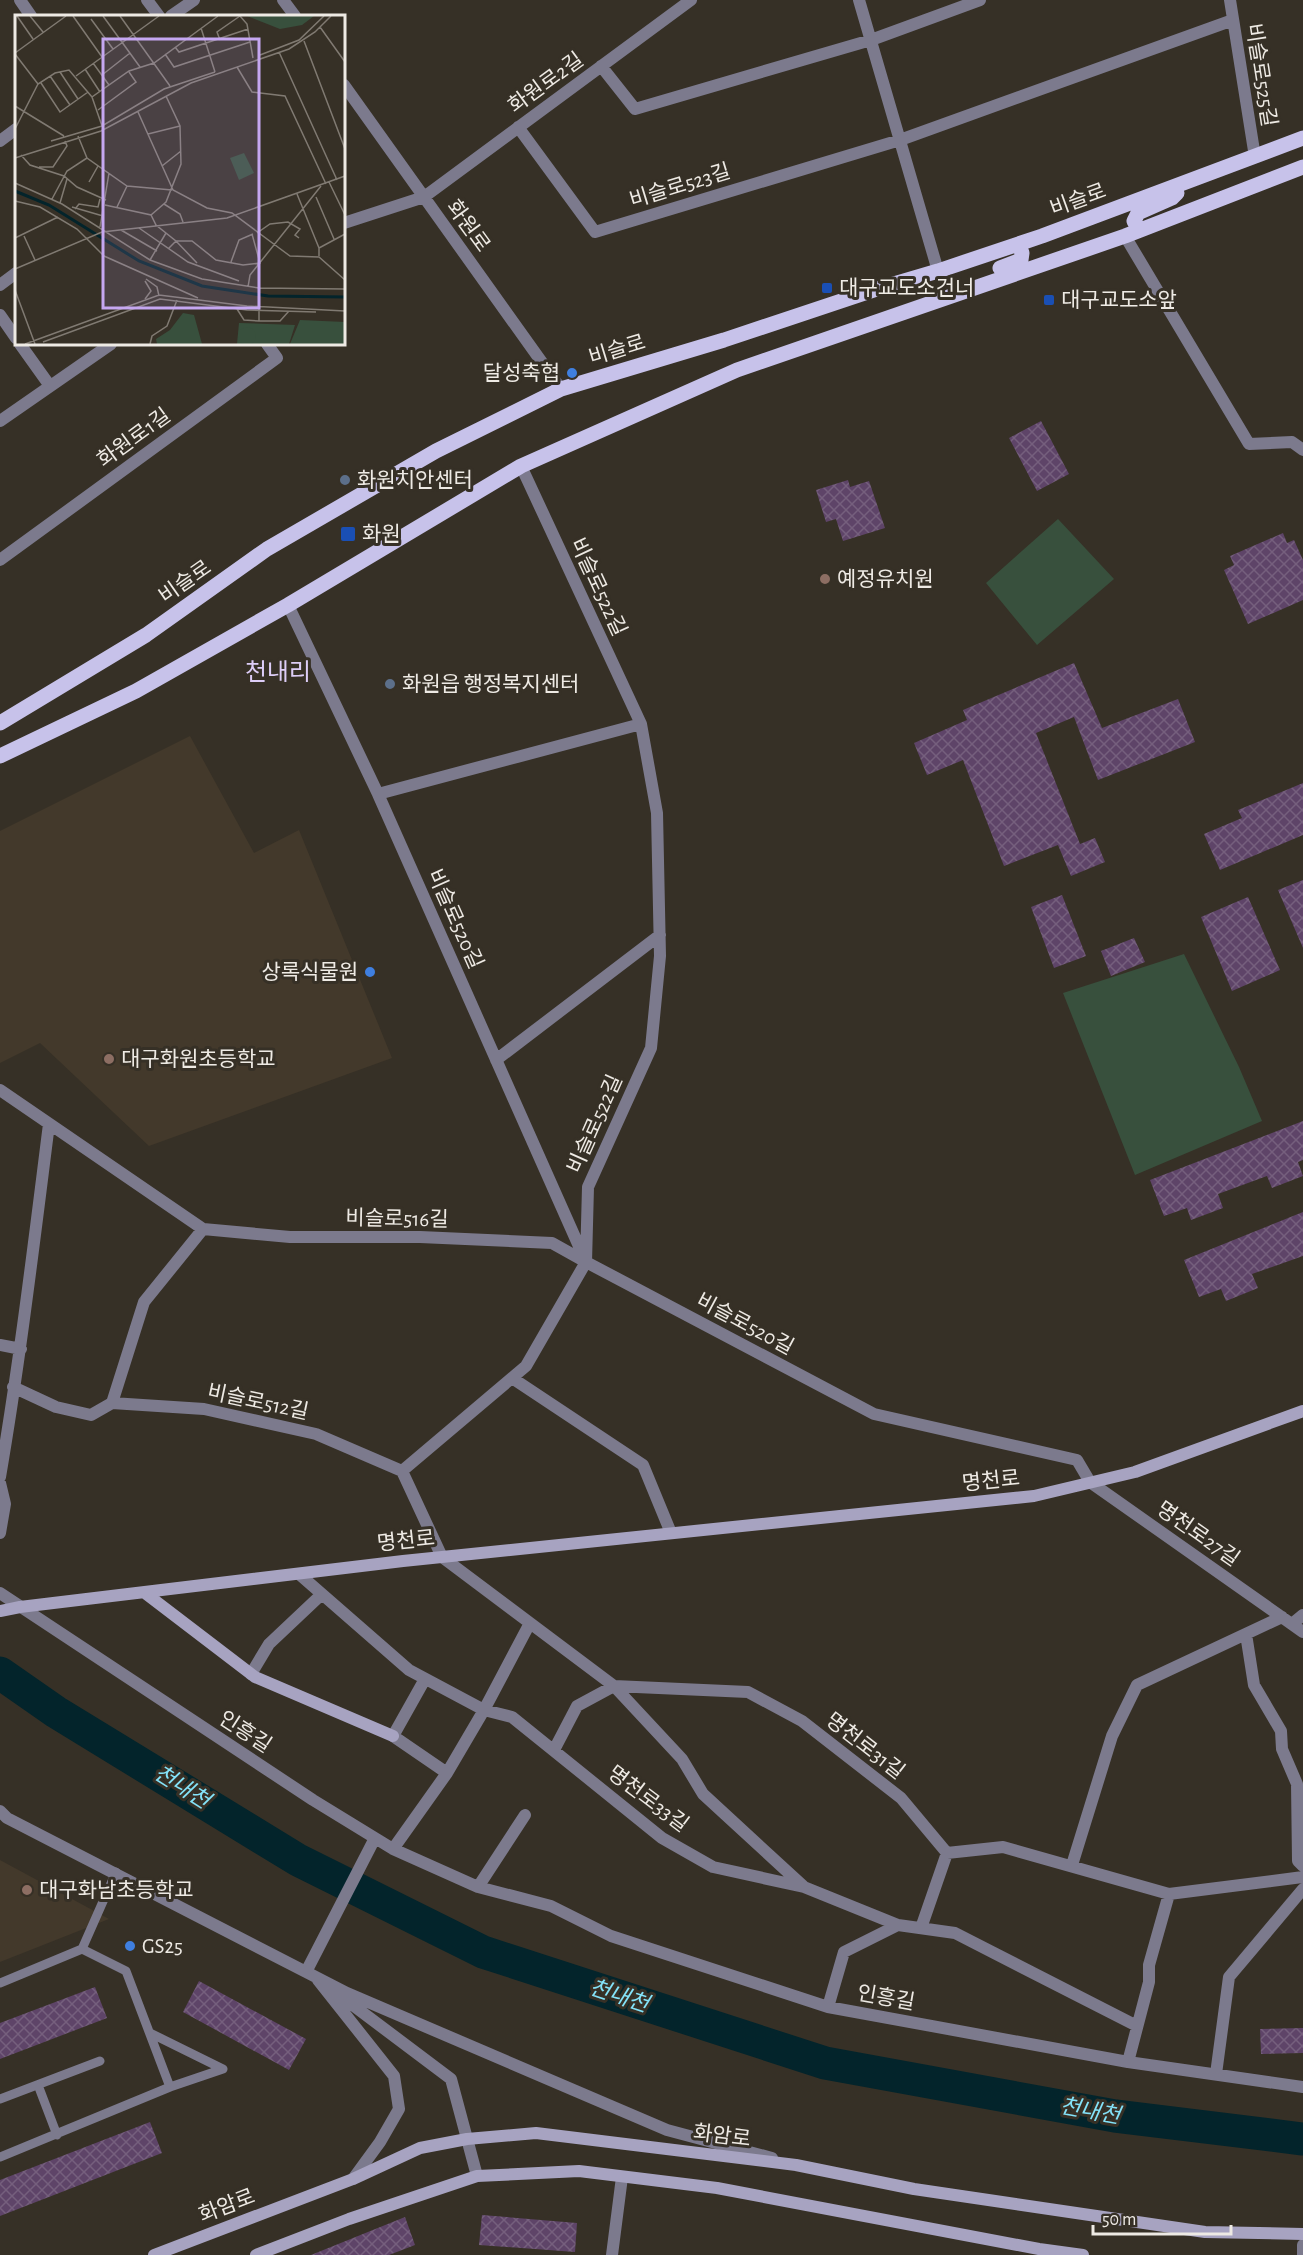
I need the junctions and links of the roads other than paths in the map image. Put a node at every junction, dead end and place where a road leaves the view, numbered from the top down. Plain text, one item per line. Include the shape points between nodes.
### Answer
1 (20, 0) edge
2 (147, 0) edge
3 (194, 0) edge
4 (283, 0) edge
5 (691, 0) edge
6 (859, 0) edge
7 (1230, 0) edge
8 (977, 1) edge
9 (31, 15) edge
10 (158, 15) edge
11 (172, 15) edge
12 (294, 15) edge
13 (1233, 20) junction
14 (870, 40) junction
15 (601, 66) junction
16 (345, 86) edge
17 (518, 127) junction
18 (15, 130) edge
19 (1303, 138) edge
20 (900, 140) junction
21 (0, 141) edge
22 (1255, 157) junction
23 (1303, 167) edge
24 (1184, 183) junction
25 (424, 197) junction
26 (345, 223) edge
27 (1132, 233) junction
28 (1019, 244) junction
29 (939, 271) junction
30 (15, 274) edge
31 (0, 285) edge
32 (972, 289) junction
33 (0, 315) edge
34 (15, 337) edge
35 (21, 345) edge
36 (110, 345) edge
37 (268, 345) edge
38 (50, 386) junction
39 (561, 389) junction
40 (0, 421) edge
41 (1303, 450) edge
42 (521, 466) junction
43 (0, 560) edge
44 (288, 605) junction
45 (0, 723) edge
46 (640, 724) junction
47 (0, 756) edge
48 (378, 794) junction
49 (660, 935) junction
50 (496, 1060) junction
51 (0, 1090) edge
52 (49, 1124) junction
53 (203, 1229) junction
54 (586, 1263) junction
55 (0, 1345) edge
56 (21, 1349) junction
57 (512, 1378) junction
58 (13, 1387) junction
59 (112, 1403) junction
60 (1303, 1411) edge
61 (5, 1415) edge
62 (402, 1471) junction
63 (0, 1477) edge
64 (1090, 1482) junction
65 (0, 1483) edge
66 (0, 1533) edge
67 (671, 1533) junction
68 (442, 1557) junction
69 (299, 1574) junction
70 (0, 1593) edge
71 (145, 1593) junction
72 (322, 1594) junction
73 (20, 1607) junction
74 (0, 1611) edge
75 (1303, 1615) edge
76 (1287, 1621) junction
77 (530, 1623) junction
78 (1303, 1632) edge
79 (1246, 1634) junction
80 (251, 1674) junction
81 (425, 1679) junction
82 (614, 1686) junction
83 (484, 1710) junction
84 (393, 1736) junction
85 (554, 1750) junction
86 (447, 1773) junction
87 (0, 1811) edge
88 (525, 1815) dead end
89 (375, 1838) junction
90 (393, 1849) junction
91 (947, 1853) junction
92 (1072, 1865) junction
93 (1303, 1866) edge
94 (116, 1872) junction
95 (1303, 1877) edge
96 (478, 1887) junction
97 (804, 1887) junction
98 (1303, 1889) edge
99 (1169, 1894) junction
100 (897, 1925) junction
101 (921, 1928) junction
102 (82, 1949) junction
103 (311, 1974) junction
104 (0, 1983) edge
105 (828, 2007) junction
106 (1137, 2026) junction
107 (150, 2033) junction
108 (100, 2061) dead end
109 (1128, 2062) junction
110 (1216, 2074) junction
111 (38, 2085) junction
112 (170, 2087) junction
113 (1303, 2087) edge
114 (0, 2099) edge
115 (57, 2135) junction
116 (467, 2139) junction
117 (0, 2157) edge
118 (796, 2164) junction
119 (477, 2176) junction
120 (622, 2177) junction
121 (353, 2179) junction
122 (1303, 2234) edge
123 (1303, 2245) edge
124 (154, 2255) edge
125 (256, 2255) edge
126 (612, 2255) edge
127 (1083, 2255) edge
128 (1303, 2255) edge

1 - 9 street
2 - 10 street
3 - 11 street
4 - 12 street
5 - 15 street, 화원로2길
6 - 14 street
7 - 13 street, 비슬로525길
8 - 14 street
13 - 20 street, 비슬로523길
13 - 22 street, 비슬로525길
14 - 15 street via 635,110
14 - 20 street
15 - 17 street, 화원로2길
16 - 25 street, 화원로
17 - 20 street, 비슬로523길 via 595,232
17 - 25 street, 화원로2길
18 - 21 street
19 - 22 main road, 비슬로
20 - 29 street
22 - 24 main road, 비슬로
23 - 27 main road
24 - 27 main road via 1172,198 1138,213
24 - 28 main road, 비슬로
25 - 26 street
25 - 39 street, 화원로
27 - 32 main road
27 - 41 street via 1249,444 1292,442
28 - 29 main road, 비슬로
28 - 32 main road via 1021,260 990,273
29 - 39 main road, 비슬로
30 - 31 street
32 - 42 main road via 737,370
33 - 34 street
35 - 38 street
36 - 38 street
37 - 43 street, 화원로1길 via 277,358
38 - 40 street
39 - 45 main road, 비슬로 via 436,451 267,549 146,635
42 - 44 main road
42 - 46 street, 비슬로522길
44 - 47 main road via 136,692
44 - 48 street, 비슬로520길
46 - 48 street
46 - 49 street, 비슬로522길 via 657,813
48 - 50 street, 비슬로520길
49 - 50 street
49 - 54 street, 비슬로522길 via 651,1048 588,1187
50 - 54 street, 비슬로520길
51 - 52 street, 비슬로516길
52 - 53 street, 비슬로516길
52 - 56 street
53 - 54 street, 비슬로516길 via 290,1237 420,1237 552,1244
53 - 59 street via 144,1302
54 - 57 street, 비슬로522길 via 526,1366
54 - 64 street, 비슬로520길 via 874,1414 1077,1460
55 - 56 street
56 - 58 street
57 - 62 street, 비슬로522길
57 - 67 street via 643,1465
58 - 59 street, 비슬로512길 via 56,1407 91,1415
58 - 61 street
59 - 62 street, 비슬로512길 via 204,1409 316,1434
60 - 64 main road, 명천로 via 1135,1472
61 - 63 street
62 - 68 street
64 - 67 main road, 명천로 via 1034,1496
64 - 76 street, 명천로27길
65 - 66 street via 5,1504
67 - 68 main road, 명천로
68 - 69 main road, 명천로
68 - 77 street
69 - 71 main road, 명천로
69 - 72 street, 명천로33길
70 - 73 street, 인흥길
71 - 73 main road, 명천로
71 - 80 main road
72 - 80 street via 269,1644
72 - 81 street, 명천로33길 via 409,1670
73 - 74 main road, 명천로
73 - 89 street, 인흥길
75 - 76 street
76 - 78 street, 명천로27길
76 - 79 street
77 - 82 street
77 - 83 street
79 - 92 street via 1137,1685 1112,1736
79 - 93 street via 1254,1685 1281,1731 1282,1749 1297,1784 1298,1861
80 - 84 main road
81 - 83 street, 명천로33길
81 - 84 street
82 - 85 street via 577,1706
82 - 91 street, 명천로31길 via 748,1692 802,1722 900,1798
82 - 97 street, 명천로33길 via 682,1759 703,1794
83 - 85 street, 명천로33길 via 512,1717
83 - 86 street
84 - 86 street
85 - 97 street, 명천로33길 via 662,1838 712,1867
86 - 90 street
87 - 94 street
88 - 96 street
89 - 90 street, 인흥길
89 - 103 street
90 - 96 street, 인흥길
91 - 92 street via 1003,1847
91 - 101 street
92 - 99 street
94 - 102 lane
94 - 103 street
95 - 99 street
96 - 105 street, 인흥길 via 551,1906 611,1936
97 - 100 street, 명천로33길
98 - 110 street via 1229,1977
99 - 106 street
100 - 101 street, 명천로33길
100 - 105 street via 843,1952
101 - 106 street, 명천로33길 via 956,1933
102 - 104 lane
102 - 107 lane via 126,1971
103 - 116 street via 451,2079
103 - 118 street via 667,2130
103 - 121 street via 394,2076 399,2109
105 - 109 street, 인흥길
106 - 109 street
107 - 112 lane
107 - 112 lane via 223,2069
108 - 111 lane
109 - 110 street, 인흥길
110 - 113 street, 인흥길
111 - 114 lane
111 - 115 lane
112 - 115 lane
115 - 117 lane
116 - 118 main road, 화암로 via 536,2133
116 - 119 street
116 - 121 main road, 화암로 via 420,2148
118 - 122 main road, 화암로 via 914,2189 1205,2232
119 - 120 main road via 579,2171
119 - 125 main road
120 - 126 street
120 - 127 main road via 717,2188
121 - 124 main road, 화암로
123 - 128 street

